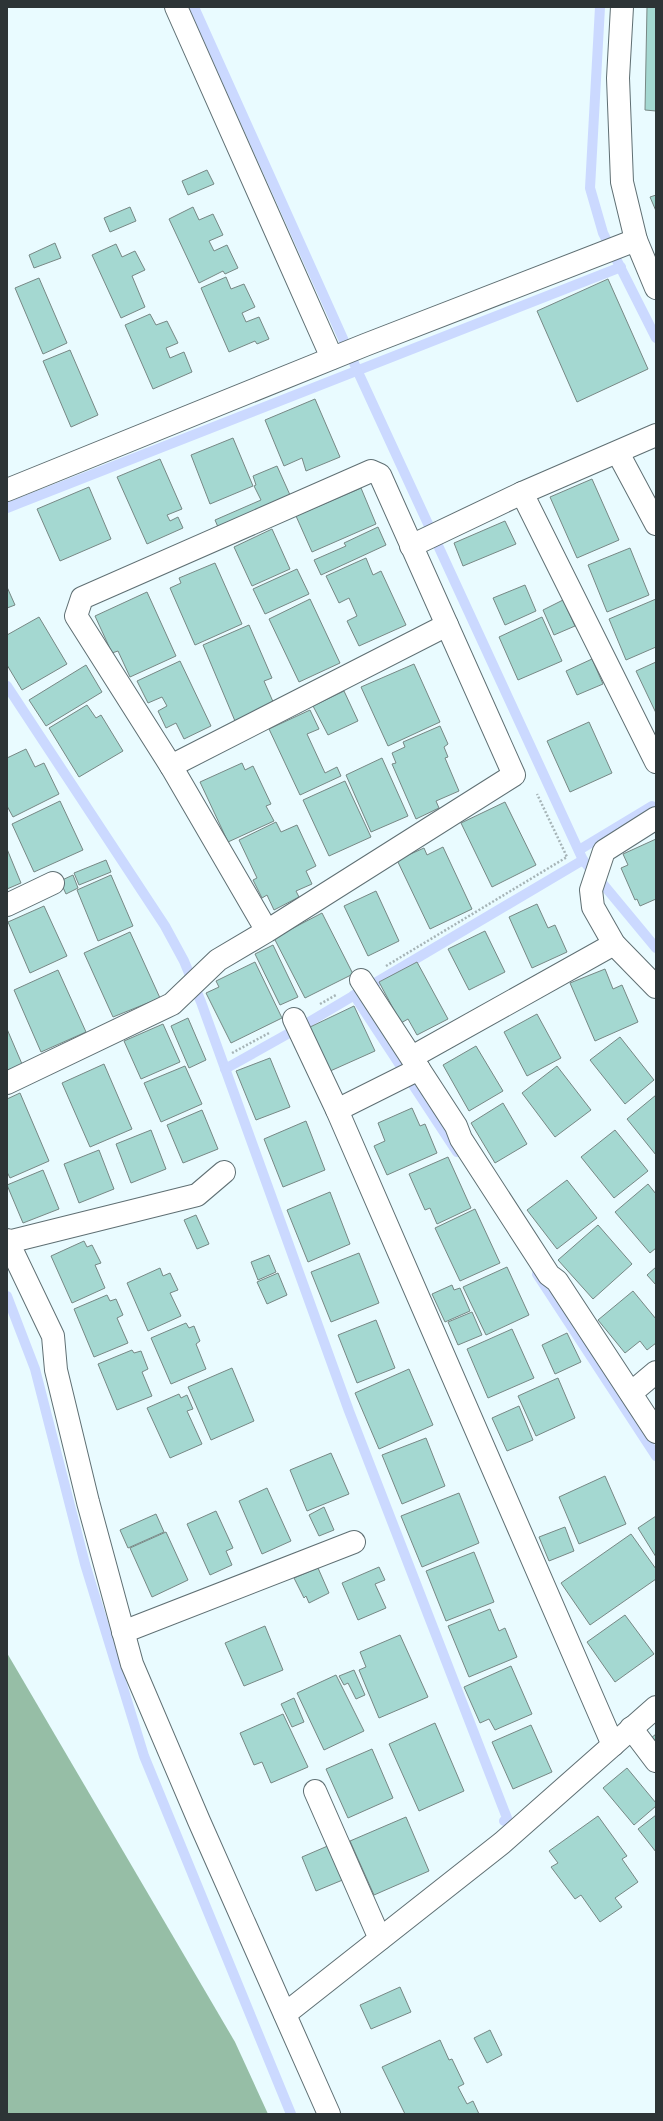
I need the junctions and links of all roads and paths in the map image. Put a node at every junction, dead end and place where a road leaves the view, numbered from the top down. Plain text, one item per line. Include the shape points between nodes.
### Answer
1 (176, 7) edge
2 (622, 7) edge
3 (620, 246) junction
4 (656, 288) edge
5 (334, 357) junction
6 (656, 436) edge
7 (618, 452) junction
8 (7, 490) edge
9 (522, 493) junction
10 (656, 524) edge
11 (416, 544) junction
12 (447, 625) junction
13 (656, 762) edge
14 (171, 766) junction
15 (514, 775) junction
16 (656, 818) edge
17 (53, 883) dead end
18 (7, 905) edge
19 (267, 931) junction
20 (614, 944) junction
21 (365, 986) junction
22 (656, 987) edge
23 (297, 1025) junction
24 (232, 1053) dead end
25 (411, 1069) junction
26 (7, 1083) edge
27 (337, 1110) junction
28 (224, 1172) dead end
29 (7, 1241) edge
30 (656, 1372) edge
31 (632, 1393) junction
32 (656, 1432) edge
33 (354, 1542) dead end
34 (123, 1632) junction
35 (656, 1706) edge
36 (631, 1728) junction
37 (613, 1745) junction
38 (656, 1761) edge
39 (315, 1791) dead end
40 (380, 1939) junction
41 (285, 2014) junction
42 (329, 2114) edge

1 - 5 street
2 - 3 street via 618,78 622,182
3 - 4 street
3 - 5 street
5 - 8 street
6 - 7 street
7 - 9 street
7 - 10 street
9 - 11 street
9 - 13 street
11 - 12 street
11 - 14 street via 380,475 371,471 82,598 76,616
12 - 14 street
12 - 15 street
14 - 19 street
15 - 19 street
15 - 21 path via 531,782 567,857
16 - 20 street via 604,851 591,890 593,907
17 - 18 street
19 - 26 street via 218,960 172,1004
20 - 22 street
20 - 25 street
21 - 23 path
21 - 25 street
23 - 24 path
23 - 27 street
25 - 27 street
25 - 31 street via 456,1126 461,1139 549,1275 557,1281
27 - 37 street
28 - 29 street via 197,1195
29 - 34 street via 53,1336 56,1370
30 - 31 street
31 - 32 street
33 - 34 street
34 - 41 street via 138,1678
35 - 36 street
36 - 37 street
36 - 38 street
37 - 40 street via 502,1844
39 - 40 street
40 - 41 street
41 - 42 street

